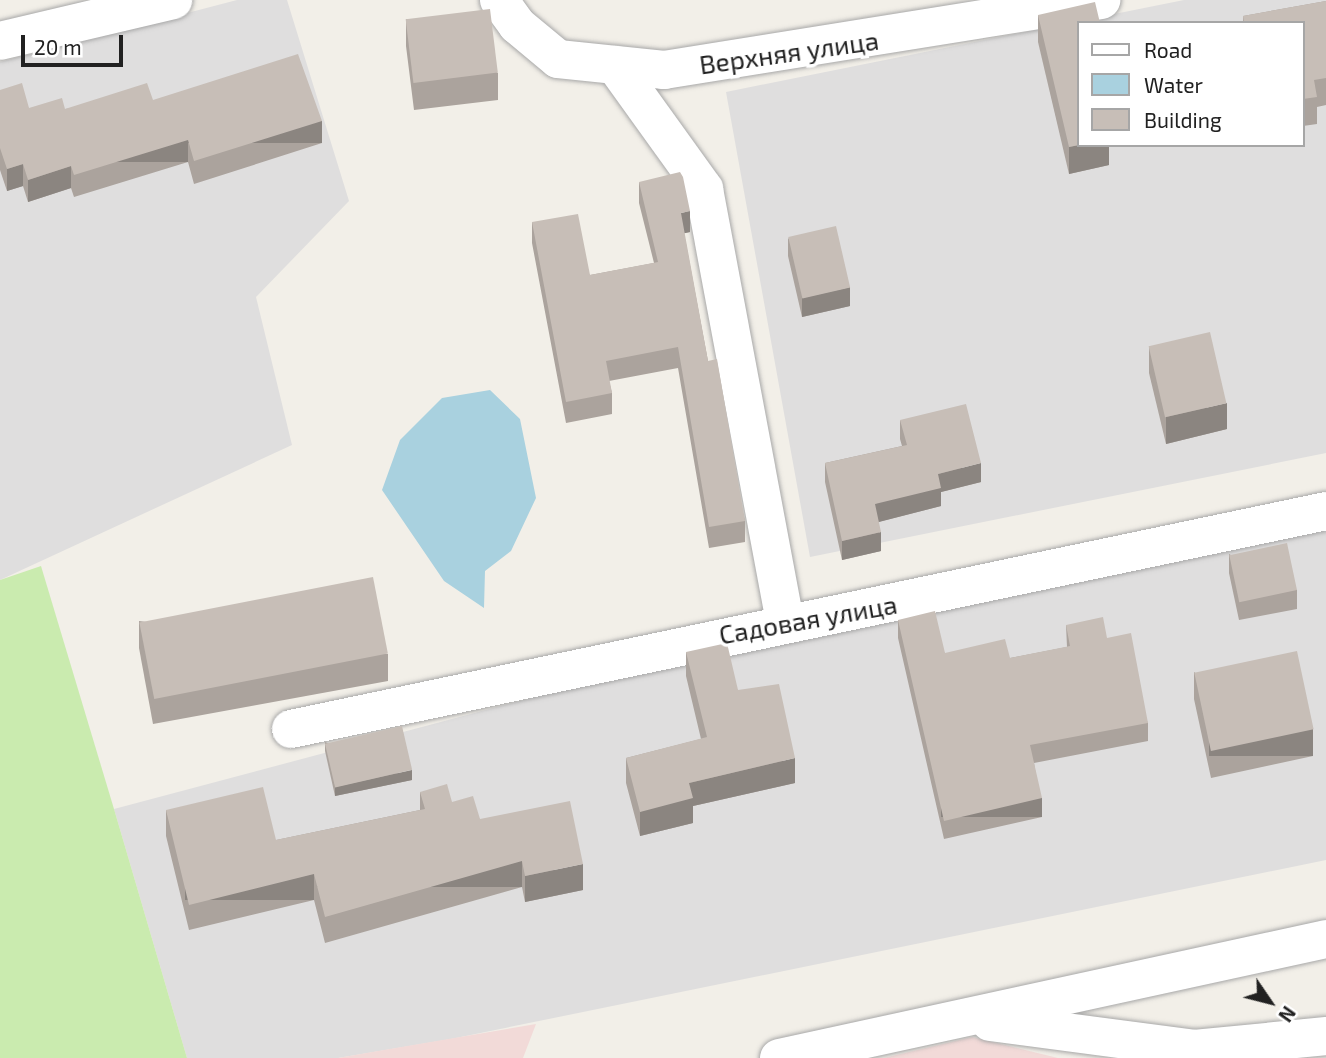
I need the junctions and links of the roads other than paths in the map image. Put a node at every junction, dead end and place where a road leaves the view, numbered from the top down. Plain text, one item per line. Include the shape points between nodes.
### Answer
1 (173, 0) edge
2 (499, 0) edge
3 (1101, 0) edge
4 (0, 41) edge
5 (615, 65) junction
6 (1326, 511) edge
7 (785, 621) junction
8 (291, 729) dead end
9 (1326, 939) edge
10 (963, 1018) junction
11 (1326, 1036) edge
12 (779, 1058) edge

1 - 4 street
2 - 5 street, Верхняя улица via 517,25 558,59
3 - 5 street, Верхняя улица via 817,51 664,70
5 - 7 street via 704,189
6 - 7 street, Садовая улица via 860,611
7 - 8 street, Садовая улица
9 - 10 street
10 - 11 street via 1194,1049
10 - 12 street

